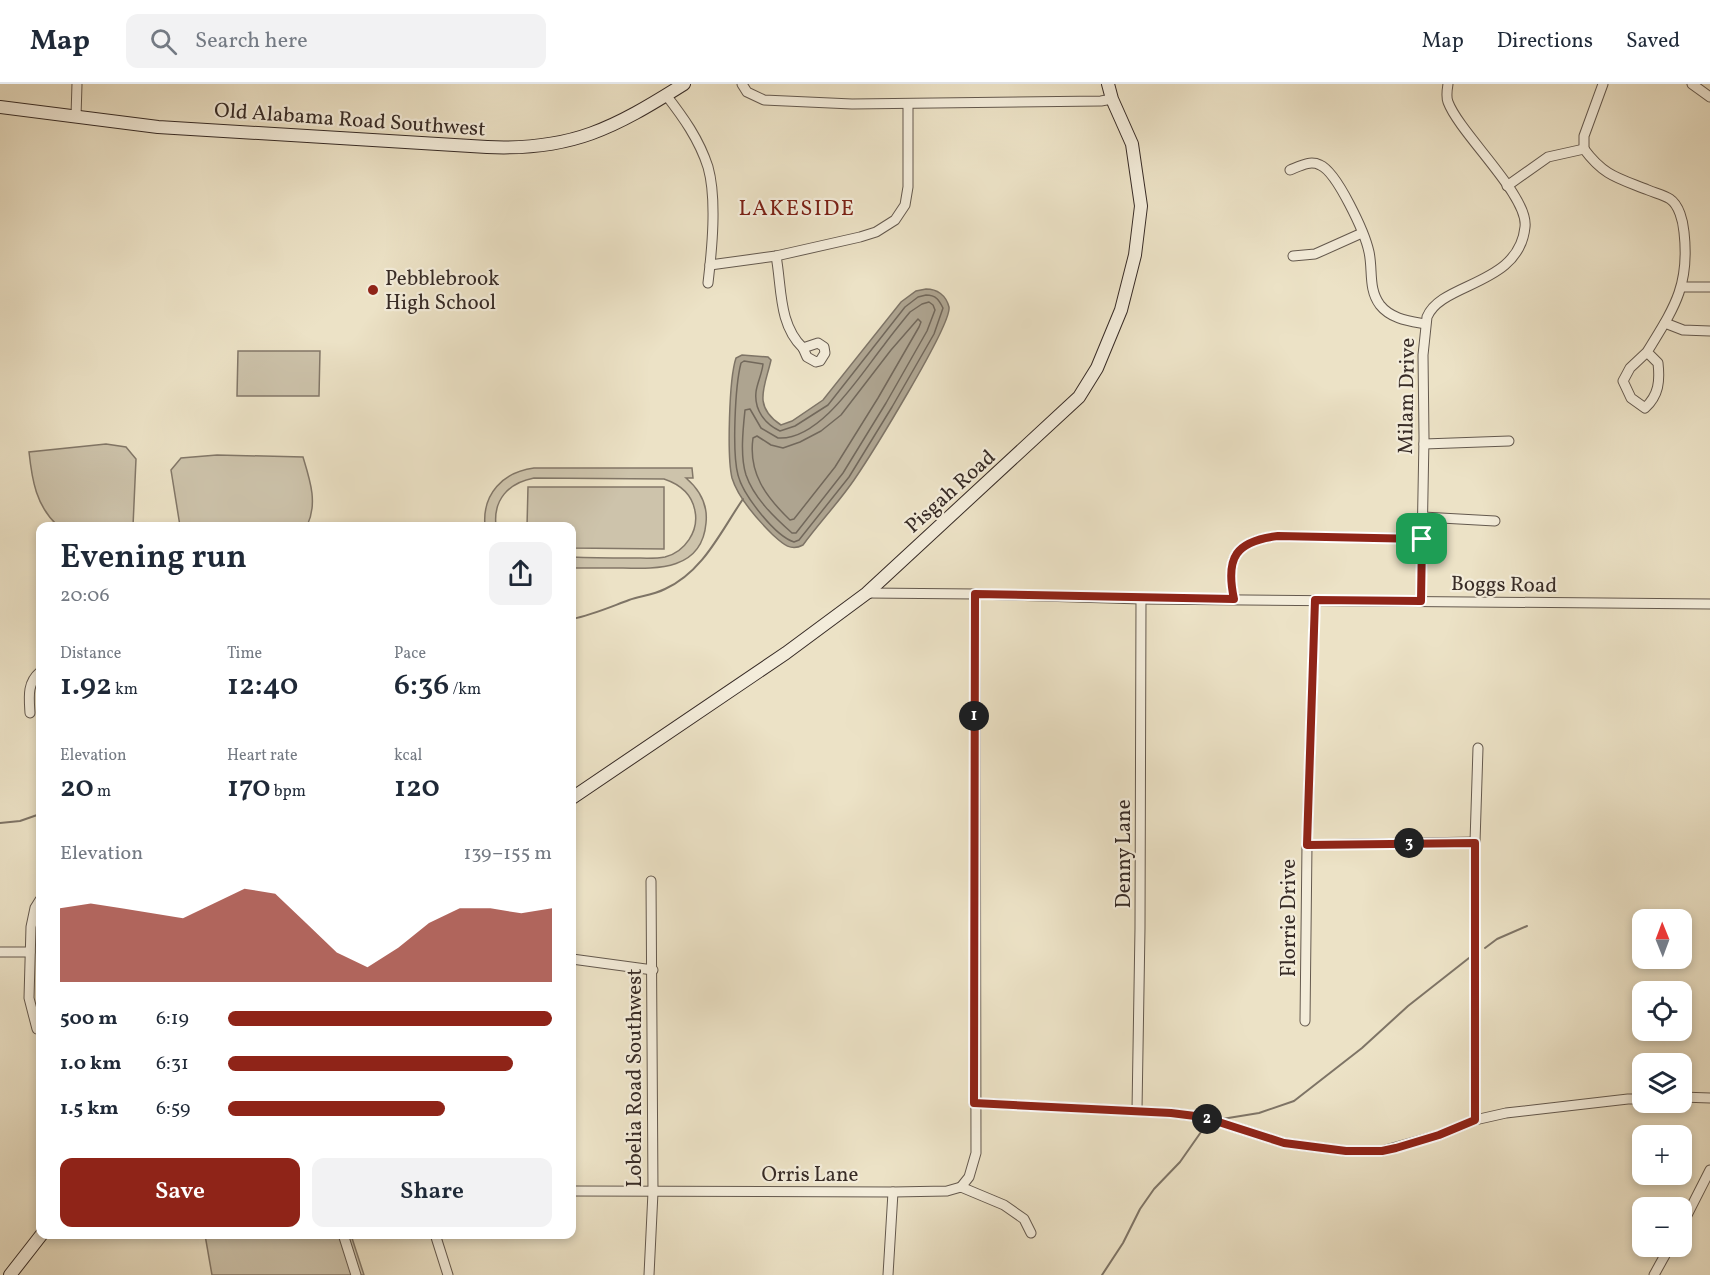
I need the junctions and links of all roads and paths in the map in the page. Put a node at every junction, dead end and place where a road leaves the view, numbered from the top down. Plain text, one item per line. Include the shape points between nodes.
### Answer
1 (77, 84) edge
2 (684, 84) edge
3 (742, 84) edge
4 (1108, 84) edge
5 (1448, 84) edge
6 (1604, 84) edge
7 (1692, 84) edge
8 (666, 95) junction
9 (1710, 97) edge
10 (1112, 99) junction
11 (908, 105) junction
12 (0, 107) edge
13 (76, 116) junction
14 (1584, 149) junction
15 (1290, 170) dead end
16 (1507, 186) junction
17 (1362, 233) junction
18 (776, 256) junction
19 (1293, 256) dead end
20 (711, 265) junction
21 (708, 283) dead end
22 (1682, 287) junction
23 (1710, 287) edge
24 (1665, 323) junction
25 (1425, 324) junction
26 (1710, 331) edge
27 (803, 348) dead end
28 (1647, 352) junction
29 (1509, 441) dead end
30 (1424, 444) junction
31 (1423, 518) junction
32 (1495, 521) dead end
33 (1422, 539) junction
34 (867, 593) junction
35 (975, 594) junction
36 (1141, 599) junction
37 (1234, 599) junction
38 (1315, 600) junction
39 (1421, 601) junction
40 (1710, 604) edge
41 (36, 677) edge
42 (30, 713) dead end
43 (1478, 748) dead end
44 (576, 795) edge
45 (1475, 843) junction
46 (1307, 845) junction
47 (651, 881) dead end
48 (36, 906) edge
49 (0, 952) edge
50 (30, 952) junction
51 (576, 960) edge
52 (653, 970) junction
53 (1305, 1021) dead end
54 (36, 1026) edge
55 (1692, 1097) edge
56 (1710, 1098) edge
57 (1632, 1099) edge
58 (974, 1103) junction
59 (1137, 1110) junction
60 (1475, 1120) junction
61 (1710, 1170) edge
62 (961, 1186) junction
63 (576, 1191) edge
64 (653, 1192) junction
65 (893, 1192) junction
66 (1692, 1205) edge
67 (1031, 1233) dead end
68 (38, 1239) edge
69 (345, 1239) edge
70 (437, 1239) edge
71 (1664, 1257) edge
72 (10, 1275) edge
73 (356, 1275) edge
74 (448, 1275) edge
75 (649, 1275) edge
76 (888, 1275) edge
77 (1654, 1275) edge

1 - 13 street
2 - 8 street, Old Alabama Road Southwest
3 - 11 street via 747,93 764,100
4 - 10 street, Pisgah Road
5 - 16 street, Milam Drive via 1448,103
6 - 14 street via 1584,136
7 - 9 street
8 - 13 street, Old Alabama Road Southwest via 614,125 574,140 517,147 158,127
8 - 20 street via 691,128 708,169
10 - 11 street
10 - 34 street, Pisgah Road via 1132,144 1141,206 1135,255 1121,310 1097,368 1079,397
11 - 18 street via 908,187 899,215 876,232
12 - 13 street, Old Alabama Road Southwest
14 - 16 street via 1548,158
14 - 22 street via 1605,172 1671,199 1683,224 1686,249
15 - 17 street via 1313,163 1329,171
16 - 25 street, Milam Drive via 1526,224 1516,251 1505,266 1442,301 1429,312
17 - 19 street via 1315,254
17 - 25 street via 1369,253 1372,286 1381,306 1403,320
18 - 20 street
18 - 27 street via 782,306 793,336
20 - 21 street
22 - 23 street
22 - 24 street
24 - 26 street via 1683,330
24 - 28 street
25 - 30 street, Milam Drive
28 - 28 street via 1658,363 1659,377 1657,393 1645,408 1631,398 1623,381
29 - 30 street
30 - 31 street, Milam Drive
31 - 32 street
31 - 33 street, Milam Drive
33 - 37 street via 1256,539 1235,556 1231,576
33 - 39 street, Milam Drive
34 - 35 street, Boggs Road
34 - 44 street, Pisgah Road via 786,653
35 - 36 street, Boggs Road
35 - 58 street
36 - 37 street, Boggs Road
36 - 59 street, Denny Lane
37 - 38 street, Boggs Road
38 - 39 street, Boggs Road
38 - 46 street, Florrie Drive
39 - 40 street, Boggs Road
41 - 42 street via 29,688
43 - 45 street
45 - 46 street
45 - 60 street
46 - 53 street, Florrie Drive
47 - 52 street, Lobelia Road Southwest
48 - 50 street
49 - 50 street
50 - 54 street via 28,998
51 - 52 street
52 - 64 street, Lobelia Road Southwest
55 - 56 street
57 - 60 street
58 - 59 street
58 - 62 street via 976,1153 969,1177
59 - 60 street via 1203,1117 1284,1143 1346,1151 1396,1148
61 - 66 street
62 - 65 street, Orris Lane via 947,1191
62 - 67 street via 1004,1205 1024,1219
63 - 64 street, Orris Lane
64 - 65 street, Orris Lane
64 - 75 street, Lobelia Road Southwest
65 - 76 street
68 - 72 street
69 - 73 street
70 - 74 street
71 - 77 street

